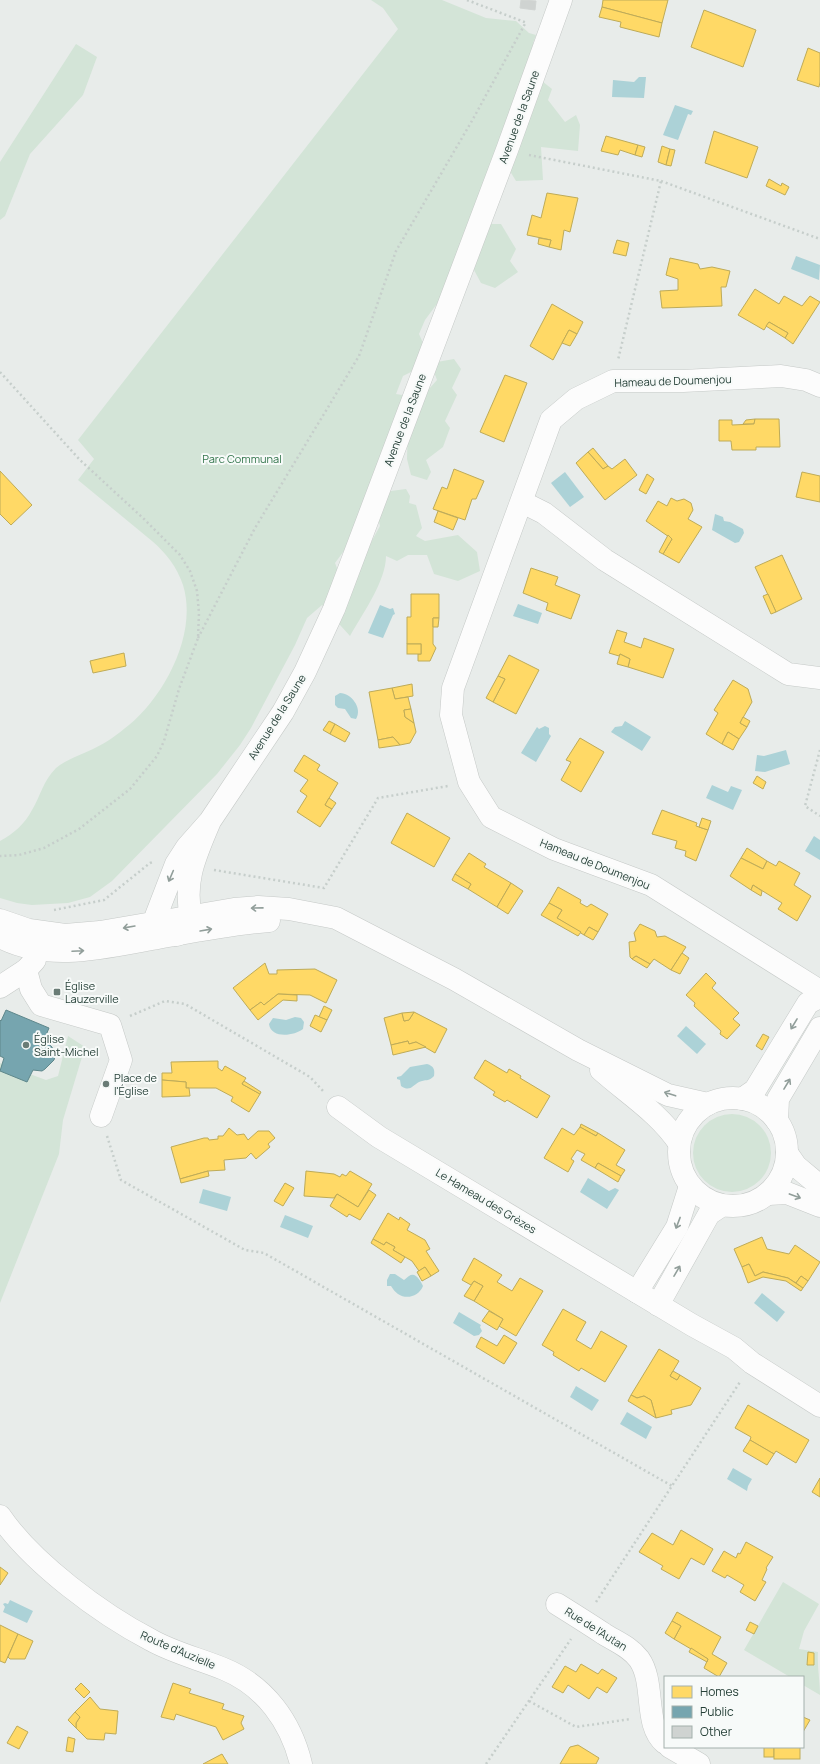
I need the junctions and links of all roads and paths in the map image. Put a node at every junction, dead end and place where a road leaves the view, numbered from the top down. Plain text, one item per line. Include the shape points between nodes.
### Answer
1 (467, 0) edge
2 (561, 0) edge
3 (526, 22) junction
4 (550, 32) junction
5 (507, 150) junction
6 (661, 181) junction
7 (820, 239) edge
8 (0, 372) edge
9 (613, 382) junction
10 (820, 386) edge
11 (522, 502) junction
12 (198, 638) junction
13 (820, 678) edge
14 (820, 750) edge
15 (469, 782) junction
16 (820, 816) edge
17 (210, 821) junction
18 (0, 856) edge
19 (159, 861) dead end
20 (208, 869) dead end
21 (51, 910) dead end
22 (191, 917) junction
23 (158, 922) junction
24 (361, 932) junction
25 (1, 935) edge
26 (177, 935) junction
27 (34, 940) junction
28 (26, 970) junction
29 (0, 987) edge
30 (820, 991) edge
31 (820, 997) edge
32 (110, 1025) junction
33 (820, 1028) edge
34 (578, 1050) junction
35 (742, 1099) junction
36 (708, 1104) junction
37 (338, 1107) joint
38 (101, 1116) joint
39 (777, 1121) junction
40 (679, 1143) junction
41 (787, 1153) junction
42 (690, 1186) junction
43 (820, 1186) edge
44 (768, 1194) junction
45 (721, 1206) junction
46 (820, 1206) edge
47 (637, 1292) junction
48 (658, 1305) junction
49 (752, 1363) junction
50 (820, 1406) edge
51 (672, 1486) junction
52 (0, 1516) edge
53 (557, 1604) dead end
54 (583, 1621) junction
55 (529, 1701) junction
56 (652, 1715) junction
57 (664, 1742) edge
58 (672, 1748) edge
59 (301, 1764) edge
60 (486, 1764) edge
61 (699, 1764) edge

1 - 3 path
2 - 4 street, Avenue de la Saune
3 - 4 path
3 - 12 path via 396,251 359,356 255,528
4 - 5 street, Avenue de la Saune
5 - 6 path
5 - 17 street, Avenue de la Saune via 334,609 305,672 282,712
6 - 7 path
6 - 9 path
8 - 12 path via 80,460 180,555 190,571 197,591
9 - 10 street, Hameau de Doumenjou via 780,376 806,380
9 - 11 street, Hameau de Doumenjou via 576,399 551,420
11 - 13 street via 544,513 605,560 788,674
11 - 15 street, Hameau de Doumenjou via 453,688 451,715
12 - 18 path via 179,689 164,741 157,756 130,789 79,829 44,848 20,855
14 - 16 path via 805,806
15 - 20 path via 378,798 324,888
15 - 30 street, Hameau de Doumenjou via 491,817 554,849 651,885
17 - 22 street, Avenue de la Saune via 192,867 188,886
17 -> 23 street, Avenue de la Saune via 176,864 156,916
19 - 21 path via 150,863 104,900
22 - 23 street
24 -> 22 street via 336,918 289,909 258,907
22 - 26 street
23 - 26 street
23 -> 27 street
26 -> 24 street via 243,923 278,921 305,922
24 - 34 street via 454,979
25 - 27 street
27 -> 26 street via 64,952
27 - 28 street via 38,956
28 - 29 street
28 - 32 street via 31,989 41,1005
31 -> 35 street via 808,1003 755,1090
32 - 37 path via 165,1001 185,1004 310,1076
32 - 38 street via 121,1060
39 -> 33 street via 778,1099
36 -> 34 street via 668,1094
34 - 40 street via 656,1115
35 - 36 street via 730,1098
35 - 39 street via 762,1106
36 - 40 street via 689,1120 682,1131
37 - 47 street, Le Hameau des Grèzes via 379,1137
38 - 51 path via 121,1180 245,1250 264,1253
39 - 41 street via 786,1142
40 - 42 street via 678,1159 682,1173
41 - 43 street via 796,1166
41 - 44 street via 782,1175
42 - 45 street via 709,1202
42 -> 47 street via 677,1227
44 - 45 street via 754,1203 738,1207
44 -> 46 street via 788,1193
48 -> 45 street via 709,1214
47 - 48 street, Le Hameau des Grèzes
48 - 49 street, Le Hameau des Grèzes via 734,1348
49 - 50 street
49 - 51 path
51 - 54 path
52 - 59 street, Route d'Auzielle via 22,1545 84,1597 128,1628 153,1642 224,1669 253,1686 280,1714 289,1729
53 - 54 street, Rue de l'Autan
54 - 55 path
54 - 56 street, Rue de l'Autan via 628,1647 639,1660 647,1680
55 - 56 path via 576,1727
55 - 60 path
56 - 57 street, Rue de l'Autan via 654,1726
58 - 61 street

